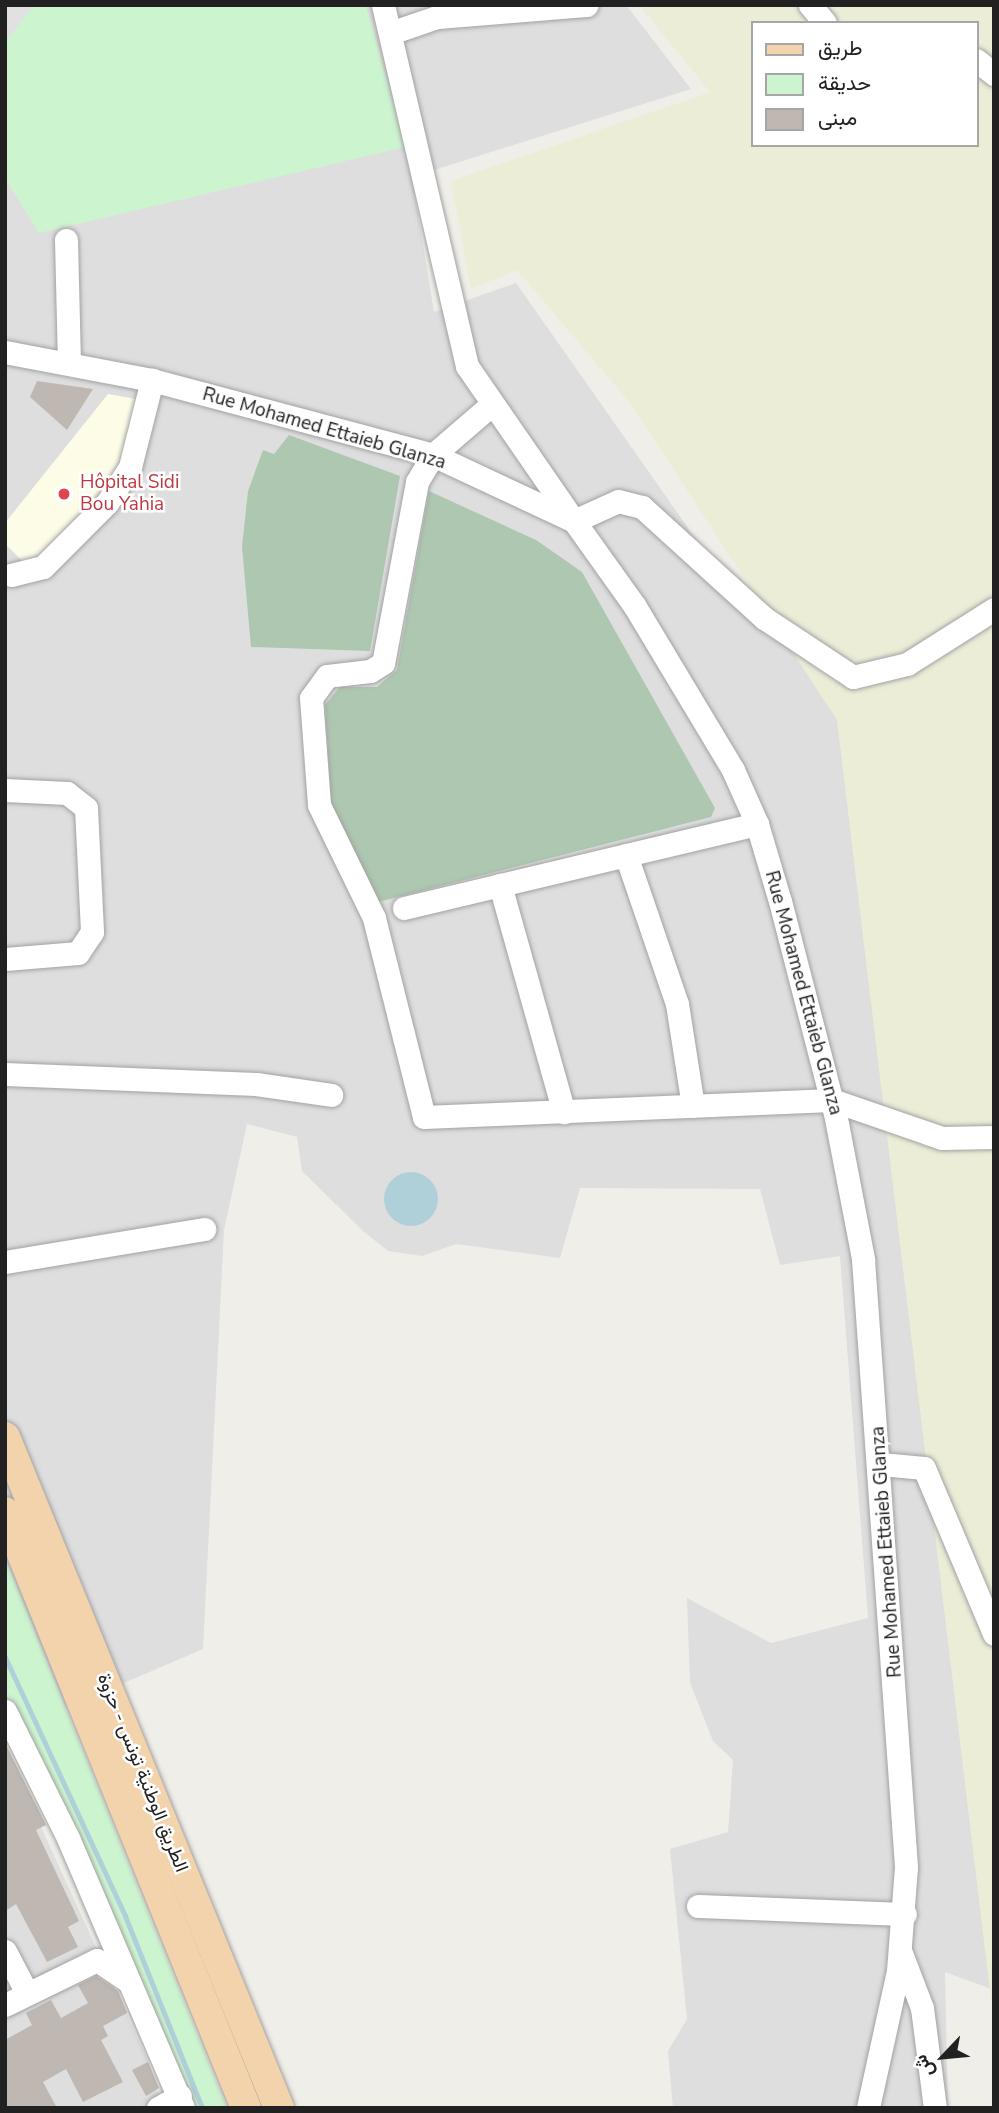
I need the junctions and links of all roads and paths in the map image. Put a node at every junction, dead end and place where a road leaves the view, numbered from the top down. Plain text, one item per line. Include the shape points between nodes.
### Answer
1 (383, 5) edge
2 (587, 5) edge
3 (810, 5) edge
4 (823, 21) edge
5 (393, 32) junction
6 (978, 62) edge
7 (994, 74) edge
8 (66, 240) dead end
9 (5, 352) edge
10 (69, 360) junction
11 (152, 380) junction
12 (491, 405) junction
13 (433, 455) junction
14 (574, 521) junction
15 (11, 575) dead end
16 (994, 609) edge
17 (5, 790) edge
18 (757, 824) junction
19 (626, 855) junction
20 (500, 885) junction
21 (404, 908) dead end
22 (5, 959) edge
23 (5, 1074) edge
24 (331, 1095) dead end
25 (832, 1100) junction
26 (693, 1106) junction
27 (564, 1112) junction
28 (994, 1137) edge
29 (204, 1229) dead end
30 (5, 1262) edge
31 (5, 1437) edge
32 (881, 1464) junction
33 (5, 1512) edge
34 (994, 1634) edge
35 (94, 1692) junction
36 (5, 1711) edge
37 (698, 1906) dead end
38 (905, 1914) junction
39 (5, 1951) edge
40 (901, 1953) junction
41 (132, 1984) junction
42 (27, 1993) junction
43 (5, 2005) edge
44 (922, 2008) junction
45 (891, 2011) junction
46 (181, 2102) edge
47 (158, 2108) edge
48 (246, 2108) edge
49 (279, 2108) edge
50 (867, 2108) edge
51 (935, 2108) edge

1 - 5 street
2 - 5 street via 437,17
3 - 4 street
5 - 12 street via 455,327 467,366
6 - 7 street
8 - 10 street
9 - 10 street, Rue Mohamed Ettaieb Glanza
10 - 11 street, Rue Mohamed Ettaieb Glanza
11 - 13 street, Rue Mohamed Ettaieb Glanza
11 - 15 street via 130,467 107,503 43,567
12 - 13 street
12 - 14 street
13 - 14 street, Rue Mohamed Ettaieb Glanza
13 - 27 street via 416,481 383,663 370,671 327,676 314,689 319,805 374,918 393,974 424,1117
14 - 16 street via 618,500 642,507 764,618 853,677 907,664
14 - 18 street, Rue Mohamed Ettaieb Glanza via 634,605
17 - 22 street via 67,793 86,808 92,932 78,953
18 - 19 street
18 - 25 street, Rue Mohamed Ettaieb Glanza
19 - 20 street
19 - 26 street via 677,1004
20 - 21 street
20 - 27 street
23 - 24 street via 256,1084
25 - 26 street
25 - 28 street via 942,1138
25 - 32 street, Rue Mohamed Ettaieb Glanza via 863,1259
26 - 27 street
29 - 30 street
31 - 35 main road, الطريق الوطنية تونس - حزوة
32 - 34 street via 925,1468
32 - 38 street, Rue Mohamed Ettaieb Glanza via 904,1784
33 - 35 main road, الطريق الوطنية تونس - حزوة
35 - 48 main road, الطريق الوطنية تونس - حزوة
35 - 49 main road, الطريق الوطنية تونس - حزوة
36 - 41 street
37 - 38 street
38 - 40 street, Rue Mohamed Ettaieb Glanza
39 - 42 street
40 - 44 street
40 - 45 street, Rue Mohamed Ettaieb Glanza
41 - 42 street via 97,1960
41 - 46 street
42 - 43 street
44 - 45 street
44 - 51 street
45 - 50 street, Rue Mohamed Ettaieb Glanza
46 - 47 street

